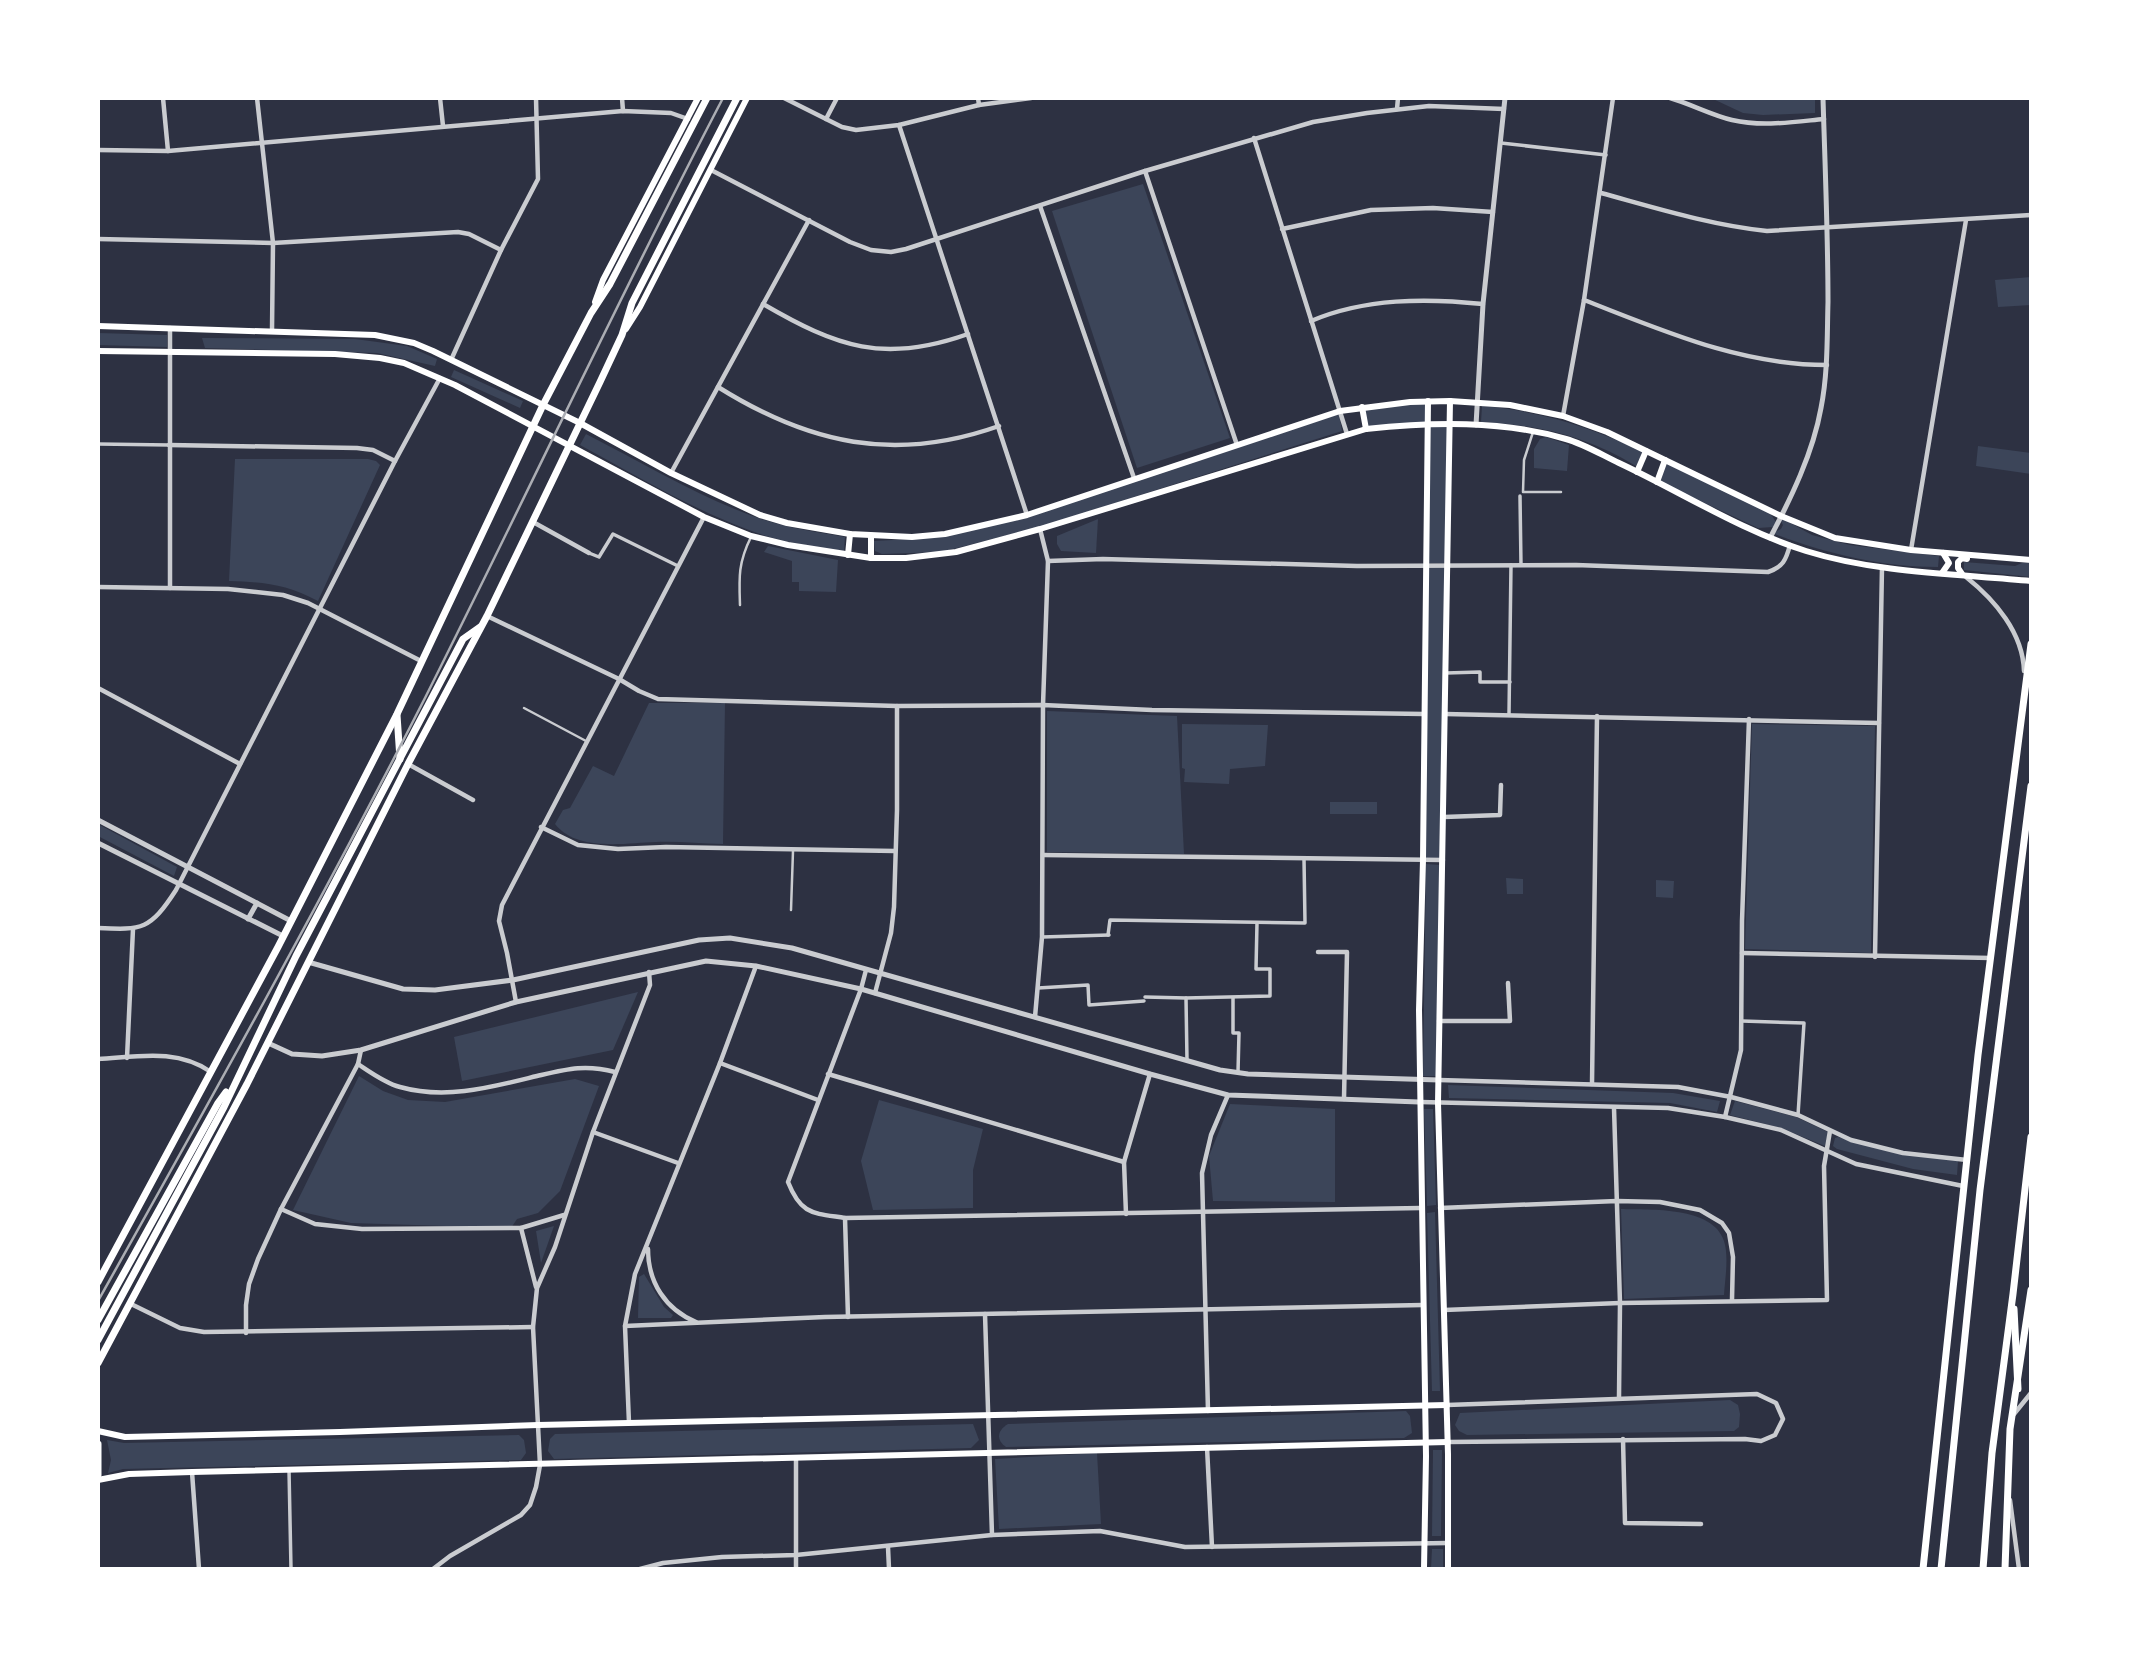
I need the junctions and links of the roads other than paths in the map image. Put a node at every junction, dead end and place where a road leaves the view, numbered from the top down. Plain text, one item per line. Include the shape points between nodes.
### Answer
1 (163, 98) edge
2 (257, 98) edge
3 (440, 98) edge
4 (536, 98) edge
5 (622, 98) edge
6 (698, 98) edge
7 (707, 98) edge
8 (737, 98) edge
9 (747, 98) edge
10 (784, 98) edge
11 (837, 98) edge
12 (978, 98) edge
13 (1031, 98) edge
14 (1398, 98) edge
15 (1505, 98) edge
16 (1613, 98) edge
17 (1670, 98) edge
18 (1823, 98) edge
19 (979, 105) junction
20 (1397, 109) junction
21 (1504, 109) junction
22 (623, 111) junction
23 (538, 118) junction
24 (688, 119) junction
25 (826, 119) junction
26 (1824, 119) junction
27 (899, 125) junction
28 (443, 126) junction
29 (1254, 138) junction
30 (261, 141) junction
31 (1501, 143) junction
32 (98, 150) edge
33 (168, 151) junction
34 (1606, 155) junction
35 (710, 169) junction
36 (1145, 171) junction
37 (1601, 192) junction
38 (1040, 205) junction
39 (1493, 212) junction
40 (2031, 215) edge
41 (809, 220) junction
42 (1966, 220) junction
43 (1828, 228) junction
44 (1282, 229) junction
45 (98, 239) edge
46 (936, 240) junction
47 (273, 243) junction
48 (501, 250) junction
49 (1584, 300) junction
50 (763, 304) junction
51 (1483, 304) junction
52 (591, 313) junction
53 (1311, 321) junction
54 (98, 326) edge
55 (170, 328) junction
56 (272, 331) junction
57 (968, 334) junction
58 (622, 335) junction
59 (98, 351) edge
60 (170, 353) junction
61 (451, 360) junction
62 (1827, 365) junction
63 (441, 378) junction
64 (718, 387) junction
65 (1428, 401) junction
66 (1450, 401) junction
67 (1477, 402) junction
68 (543, 405) junction
69 (1362, 407) junction
70 (1340, 411) junction
71 (1563, 416) junction
72 (580, 423) junction
73 (1428, 424) junction
74 (1450, 424) junction
75 (533, 425) junction
76 (1476, 425) junction
77 (999, 426) junction
78 (1366, 429) junction
79 (1533, 432) junction
80 (1347, 434) junction
81 (98, 444) edge
82 (1237, 444) junction
83 (169, 445) junction
84 (569, 445) junction
85 (1646, 451) junction
86 (1665, 460) junction
87 (395, 461) junction
88 (1637, 472) junction
89 (671, 473) junction
90 (1134, 478) junction
91 (1657, 482) junction
92 (1561, 492) dead end
93 (1520, 496) dead end
94 (1027, 515) junction
95 (1781, 516) junction
96 (704, 517) junction
97 (533, 522) junction
98 (1040, 529) junction
99 (850, 534) junction
100 (751, 536) junction
101 (871, 536) junction
102 (1770, 538) junction
103 (1790, 545) junction
104 (1911, 550) junction
105 (589, 553) joint
106 (1943, 553) junction
107 (848, 555) junction
108 (871, 558) junction
109 (2021, 559) junction
110 (2031, 560) edge
111 (1048, 561) junction
112 (1448, 565) junction
113 (1511, 565) junction
114 (1521, 565) junction
115 (678, 566) junction
116 (1425, 566) junction
117 (1882, 566) junction
118 (1942, 573) junction
119 (1963, 575) junction
120 (2031, 581) edge
121 (98, 587) edge
122 (170, 588) junction
123 (740, 605) dead end
124 (320, 608) junction
125 (487, 616) junction
126 (482, 626) junction
127 (2031, 644) edge
128 (422, 661) junction
129 (1446, 673) junction
130 (619, 679) junction
131 (1510, 682) junction
132 (98, 688) edge
133 (2025, 697) junction
134 (1043, 705) junction
135 (897, 706) junction
136 (524, 708) dead end
137 (1424, 713) junction
138 (397, 714) junction
139 (1445, 714) junction
140 (1509, 714) junction
141 (1598, 716) junction
142 (1749, 719) junction
143 (1879, 723) junction
144 (586, 741) junction
145 (400, 760) junction
146 (240, 764) junction
147 (408, 764) junction
148 (1502, 785) dead end
149 (2031, 786) edge
150 (473, 800) dead end
151 (1444, 817) junction
152 (98, 820) edge
153 (541, 827) junction
154 (98, 843) edge
155 (793, 849) junction
156 (895, 851) junction
157 (1043, 855) junction
158 (1304, 859) junction
159 (1423, 860) junction
160 (1443, 860) junction
161 (188, 868) junction
162 (179, 884) junction
163 (257, 903) junction
164 (791, 910) dead end
165 (248, 919) junction
166 (291, 921) junction
167 (1257, 923) junction
168 (98, 928) edge
169 (133, 929) junction
170 (283, 936) junction
171 (1042, 937) junction
172 (1318, 952) dead end
173 (1742, 953) junction
174 (1875, 957) junction
175 (1992, 958) junction
176 (309, 961) junction
177 (756, 966) junction
178 (866, 970) junction
179 (649, 972) junction
180 (880, 974) junction
181 (513, 979) junction
182 (1508, 983) dead end
183 (1038, 988) junction
184 (861, 989) junction
185 (875, 993) junction
186 (1186, 998) junction
187 (1233, 998) junction
188 (516, 1002) junction
189 (1035, 1017) junction
190 (1439, 1021) junction
191 (1742, 1021) junction
192 (268, 1043) junction
193 (361, 1050) junction
194 (127, 1058) junction
195 (98, 1059) edge
196 (1187, 1060) junction
197 (720, 1062) junction
198 (358, 1064) junction
199 (212, 1072) junction
200 (615, 1072) junction
201 (1238, 1072) junction
202 (828, 1074) junction
203 (1150, 1074) junction
204 (1345, 1077) junction
205 (1419, 1080) junction
206 (1438, 1080) junction
207 (233, 1083) junction
208 (247, 1084) junction
209 (1592, 1084) junction
210 (1228, 1095) junction
211 (1731, 1097) junction
212 (1344, 1099) junction
213 (818, 1100) junction
214 (1419, 1102) junction
215 (1438, 1103) junction
216 (224, 1107) junction
217 (1614, 1108) junction
218 (1798, 1115) junction
219 (1725, 1117) junction
220 (1830, 1131) junction
221 (593, 1132) junction
222 (2031, 1137) edge
223 (1827, 1150) junction
224 (1968, 1160) junction
225 (1124, 1161) junction
226 (678, 1163) junction
227 (1966, 1186) junction
228 (1617, 1201) junction
229 (1421, 1208) junction
230 (1440, 1208) junction
231 (281, 1209) junction
232 (1202, 1212) junction
233 (1126, 1214) junction
234 (565, 1215) junction
235 (845, 1218) junction
236 (521, 1228) junction
237 (648, 1245) junction
238 (98, 1282) edge
239 (537, 1288) junction
240 (2031, 1290) edge
241 (2013, 1294) junction
242 (1732, 1300) junction
243 (130, 1303) junction
244 (1620, 1303) junction
245 (1423, 1305) junction
246 (1205, 1309) junction
247 (1444, 1310) junction
248 (985, 1314) junction
249 (848, 1317) junction
250 (98, 1320) edge
251 (699, 1323) junction
252 (625, 1325) junction
253 (533, 1326) junction
254 (246, 1333) junction
255 (98, 1340) edge
256 (98, 1363) edge
257 (2018, 1389) junction
258 (2031, 1393) edge
259 (1619, 1397) junction
260 (1424, 1405) junction
261 (1447, 1405) junction
262 (1208, 1411) junction
263 (2014, 1414) junction
264 (988, 1416) junction
265 (629, 1423) junction
266 (538, 1425) junction
267 (98, 1431) edge
268 (1623, 1439) junction
269 (1425, 1442) junction
270 (1448, 1442) junction
271 (98, 1444) edge
272 (1207, 1447) junction
273 (988, 1452) junction
274 (796, 1457) junction
275 (540, 1465) junction
276 (289, 1470) junction
277 (192, 1472) junction
278 (98, 1478) edge
279 (2009, 1492) junction
280 (1701, 1524) dead end
281 (992, 1535) junction
282 (1448, 1543) junction
283 (1424, 1544) junction
284 (888, 1547) junction
285 (1212, 1547) junction
286 (796, 1555) junction
287 (199, 1569) edge
288 (291, 1569) edge
289 (433, 1569) edge
290 (640, 1569) edge
291 (796, 1569) edge
292 (889, 1569) edge
293 (1424, 1569) edge
294 (1448, 1569) edge
295 (1923, 1569) edge
296 (1941, 1569) edge
297 (1983, 1569) edge
298 (2005, 1569) edge
299 (2019, 1569) edge

1 - 33 street
2 - 30 street
3 - 28 street
4 - 23 street
5 - 22 street
6 - 24 main road
7 - 52 main road
8 - 58 main road via 632,303
9 - 35 main road
10 - 25 street
11 - 25 street
12 - 19 street
13 - 19 street
14 - 20 street
15 - 21 street
16 - 34 street
17 - 26 street via 1744,122
18 - 26 street
19 - 27 street
20 - 21 street
20 - 29 street via 1313,122
21 - 31 street
22 - 23 street
22 - 24 street via 671,113
23 - 28 street
23 - 48 street via 539,176
24 - 52 main road via 603,280
25 - 27 street via 856,130
26 - 43 street
27 - 46 street
28 - 30 street
29 - 36 street
29 - 44 street
30 - 33 street
30 - 47 street
31 - 34 street
31 - 39 street
32 - 33 street
34 - 37 street
35 - 41 street
35 - 58 main road
36 - 38 street
36 - 82 street
37 - 43 street via 1732,228
37 - 49 street
38 - 46 street
38 - 90 street
39 - 44 street via 1371,210
39 - 51 street
40 - 42 street
41 - 46 street via 871,250 891,252
41 - 50 street
42 - 43 street
42 - 104 street
43 - 62 street
44 - 53 street
45 - 47 street
46 - 57 street
47 - 48 street via 458,232
47 - 56 street
48 - 61 street
49 - 62 street via 1720,351 1768,361
49 - 71 street
50 - 57 street via 826,337 869,348 914,348
50 - 64 street
51 - 53 street via 1399,301 1348,309
51 - 67 street
52 - 68 main road
53 - 70 street
54 - 55 main road
55 - 56 main road
55 - 60 street
56 - 61 main road via 375,335 414,343
57 - 77 street
58 - 72 main road
59 - 60 main road
60 - 63 main road via 358,355 404,363
60 - 83 street
61 - 68 main road
62 - 95 street via 1821,410
63 - 75 main road
63 - 87 street
64 - 77 street via 790,426 865,443 944,442
64 - 89 street
65 - 66 main road
65 - 69 main road
65 - 73 main road
66 - 67 main road
66 - 74 main road
67 - 71 main road
67 - 76 street
68 - 72 main road
68 - 75 main road
69 - 70 main road
69 - 78 main road
70 - 80 street
70 - 82 main road
71 - 85 main road
72 - 84 main road
72 - 89 main road
73 - 74 main road
73 - 78 main road
73 - 116 main road
74 - 76 main road
74 - 112 main road
75 - 84 main road
75 - 128 main road
76 - 79 main road
77 - 94 street
78 - 80 main road
79 - 88 main road via 1568,440
79 - 92 lane via 1524,460 1523,492
80 - 98 main road
81 - 83 street
82 - 90 main road
83 - 87 street via 357,447
83 - 122 street
84 - 96 main road
84 - 97 main road
85 - 86 main road
85 - 88 main road
86 - 91 main road
86 - 95 main road
87 - 124 street
88 - 91 main road
89 - 99 main road via 760,515
90 - 94 main road
91 - 102 main road
93 - 114 street
94 - 101 main road via 945,534
95 - 102 street
95 - 104 main road via 1835,538
96 - 100 main road
96 - 115 street
97 - 105 street
97 - 125 main road
98 - 108 main road via 950,554
98 - 111 street
99 - 101 main road
99 - 107 main road
100 - 107 main road
100 - 123 lane via 738,574
101 - 108 main road
102 - 103 main road
103 - 114 street via 1783,564 1768,572
103 - 117 main road
104 - 106 main road
105 - 115 street via 599,557 613,534
106 - 109 main road
106 - 118 main road via 1949,563
107 - 108 main road
109 - 110 main road
109 - 119 main road via 1962,558 1957,565
111 - 116 street
111 - 134 street
112 - 113 street
112 - 116 street
112 - 129 main road
113 - 114 street
113 - 131 street
115 - 130 street
116 - 137 main road
117 - 118 main road
117 - 143 street
118 - 119 main road
119 - 120 main road
119 - 133 street via 1994,603 2015,636 2024,665
121 - 122 street
122 - 124 street via 267,592
124 - 128 street
124 - 146 street
125 - 126 main road
125 - 130 street
126 - 145 main road via 463,639
126 - 147 main road
127 - 133 main road
128 - 138 main road
129 - 131 street via 1480,672 1480,682
129 - 139 main road
130 - 135 street via 658,699
130 - 144 street
131 - 140 street
132 - 146 street
133 - 175 main road
134 - 135 street
134 - 137 street
134 - 157 street
135 - 156 street
136 - 144 lane
137 - 159 main road
138 - 145 main road
138 - 166 main road
139 - 140 street
139 - 151 main road
140 - 141 street
141 - 142 street
141 - 209 street
142 - 143 street
142 - 173 street
143 - 174 street
144 - 153 street
145 - 147 main road
145 - 207 main road
146 - 161 street
147 - 150 street
147 - 176 main road
148 - 151 street via 1500,815
149 - 296 main road via 1980,1190
151 - 160 main road
152 - 161 street
153 - 155 street via 578,845 618,849
153 - 181 street via 502,905 499,921
154 - 162 street
155 - 156 street
155 - 164 lane
156 - 180 street via 891,933
157 - 158 street
157 - 171 street
158 - 159 street
158 - 167 street via 1305,922
159 - 160 street
159 - 205 main road
160 - 190 main road
161 - 162 street
161 - 163 street
162 - 165 street
162 - 169 street via 156,918
163 - 165 street
163 - 166 street
165 - 170 street
166 - 170 main road
167 - 171 street via 1110,920 1108,934
167 - 187 street via 1256,970 1270,970 1270,996
168 - 169 street
169 - 194 street
170 - 199 main road
171 - 183 street
172 - 204 street via 1348,952
173 - 174 street
173 - 191 street
174 - 175 street
175 - 224 main road
176 - 181 street via 403,989 435,990
176 - 192 main road
177 - 179 street via 706,961
177 - 184 street
177 - 197 street
178 - 180 street
178 - 181 street via 792,948 730,938 677,943
178 - 184 street
179 - 188 street
179 - 200 street via 650,985
180 - 185 street
180 - 189 street
181 - 188 street
182 - 190 street via 1510,1021
183 - 186 street via 1088,985 1089,1005
183 - 189 street
184 - 185 street
184 - 202 street
185 - 203 street
186 - 187 street
186 - 196 street
187 - 201 street via 1233,1033 1239,1033
188 - 193 street
189 - 196 street
190 - 206 main road
191 - 211 street via 1739,1068
191 - 218 street via 1804,1023
192 - 193 street via 292,1054 322,1056
192 - 208 main road
193 - 198 street
194 - 195 street
194 - 199 street via 173,1055
196 - 201 street
197 - 213 street
197 - 226 street
198 - 200 street via 399,1087 435,1093 470,1091 576,1067
198 - 231 street
199 - 238 main road
200 - 221 street
201 - 204 street
202 - 213 street
202 - 225 street
203 - 210 street
203 - 225 street
204 - 205 street
204 - 212 street
205 - 206 street
205 - 214 main road
206 - 209 street
206 - 215 main road
207 - 216 main road
207 - 250 main road
208 - 216 main road
208 - 243 main road
209 - 211 street via 1678,1087
210 - 212 street
210 - 232 street via 1206,1152
211 - 218 street
211 - 219 street
212 - 214 street
213 - 235 street via 788,1182 795,1201 809,1213
214 - 215 street
214 - 229 main road
215 - 217 street
215 - 230 main road
216 - 255 main road
217 - 219 street via 1668,1108
217 - 228 street
218 - 220 street
219 - 223 street via 1781,1130
220 - 223 street
220 - 224 street via 1902,1153
221 - 226 street
221 - 234 street
222 - 241 main road
223 - 227 street via 1856,1164
223 - 242 street via 1826,1300
224 - 227 main road
225 - 233 street
226 - 237 street
227 - 295 main road
228 - 230 street
228 - 242 street via 1685,1206 1722,1223 1732,1245
228 - 244 street
229 - 232 street
229 - 245 main road
230 - 247 main road
231 - 236 street via 315,1224 362,1229
231 - 254 street via 249,1284
232 - 233 street
232 - 246 street
233 - 235 street
234 - 236 street
234 - 239 street
235 - 249 street
236 - 239 street
237 - 251 street via 650,1273 662,1297
237 - 252 street via 635,1274
239 - 253 street
240 - 257 main road
241 - 257 main road
241 - 297 main road via 1992,1453
242 - 244 street
243 - 254 street via 180,1328
243 - 256 main road
244 - 247 street
244 - 259 street
245 - 246 street
245 - 260 main road
246 - 248 street
246 - 262 street
247 - 261 main road
248 - 249 street
248 - 264 street
249 - 251 street
251 - 252 street
252 - 265 street
253 - 254 street
253 - 266 street
257 - 263 main road
258 - 263 street
259 - 261 street
259 - 268 street via 1757,1394 1776,1403 1783,1419 1776,1435 1761,1441
260 - 261 main road
260 - 262 main road
260 - 269 main road
261 - 270 main road
262 - 264 main road
263 - 279 main road
264 - 265 main road
264 - 273 street
265 - 266 main road
266 - 267 main road via 125,1437
266 - 275 street
268 - 270 street
268 - 280 street via 1625,1523
269 - 270 main road
269 - 272 main road
269 - 283 main road
270 - 282 main road
271 - 278 main road
272 - 273 main road
272 - 285 street
273 - 274 main road
273 - 281 street
274 - 275 main road
274 - 286 street
275 - 276 main road
275 - 289 street via 537,1487 521,1515
276 - 277 main road
276 - 288 street
277 - 278 main road
277 - 287 street
279 - 298 main road
279 - 299 street
281 - 284 street
281 - 285 street via 1100,1531 1185,1547
282 - 283 street
282 - 294 main road
283 - 285 street
283 - 293 main road
284 - 286 street
284 - 292 street
286 - 290 street via 663,1563
286 - 291 street

